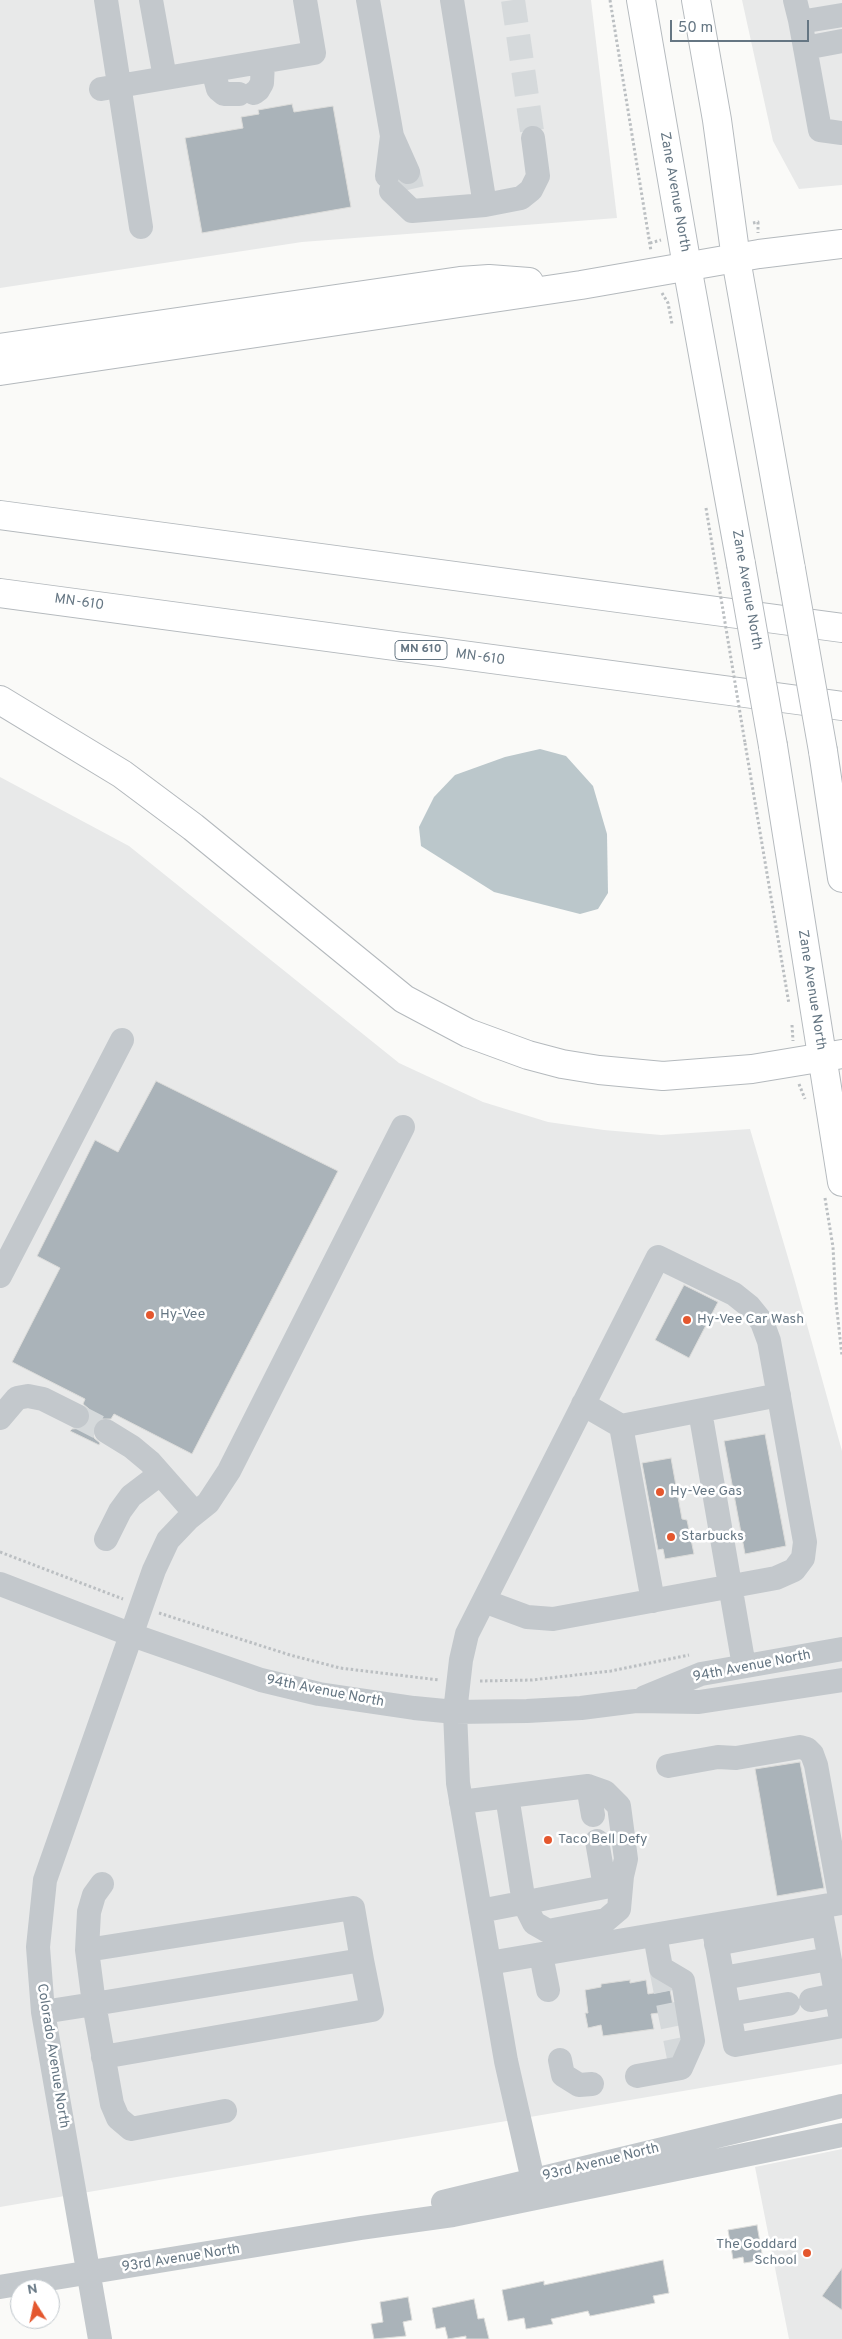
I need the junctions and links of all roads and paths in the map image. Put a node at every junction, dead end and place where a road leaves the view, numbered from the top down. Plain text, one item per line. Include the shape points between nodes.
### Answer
1 (106, 0) edge
2 (151, 0) edge
3 (305, 0) edge
4 (368, 0) edge
5 (452, 0) edge
6 (642, 0) edge
7 (696, 0) edge
8 (798, 10) edge
9 (842, 15) edge
10 (842, 41) edge
11 (806, 54) junction
12 (842, 55) edge
13 (263, 62) junction
14 (213, 70) junction
15 (165, 78) junction
16 (110, 88) junction
17 (842, 133) edge
18 (532, 138) tunnel mouth
19 (485, 205) junction
20 (141, 227) dead end
21 (842, 244) edge
22 (736, 259) junction
23 (687, 266) junction
24 (581, 285) junction
25 (0, 348) edge
26 (0, 371) edge
27 (0, 515) edge
28 (715, 562) dead end
29 (0, 592) edge
30 (842, 628) edge
31 (0, 700) edge
32 (842, 706) edge
33 (842, 878) edge
34 (789, 1008) dead end
35 (791, 1016) dead end
36 (122, 1040) dead end
37 (793, 1044) dead end
38 (831, 1056) edge
39 (800, 1088) dead end
40 (807, 1106) dead end
41 (403, 1127) dead end
42 (833, 1186) edge
43 (0, 1276) edge
44 (842, 1356) edge
45 (779, 1395) junction
46 (583, 1404) junction
47 (700, 1410) junction
48 (77, 1416) tunnel mouth
49 (0, 1418) edge
50 (621, 1426) junction
51 (106, 1431) tunnel mouth
52 (160, 1474) junction
53 (195, 1513) junction
54 (106, 1539) dead end
55 (0, 1552) edge
56 (0, 1584) edge
57 (731, 1585) junction
58 (484, 1601) junction
59 (653, 1601) junction
60 (142, 1605) junction
61 (132, 1635) junction
62 (842, 1649) edge
63 (695, 1654) dead end
64 (744, 1666) junction
65 (842, 1680) edge
66 (459, 1682) junction
67 (636, 1701) junction
68 (455, 1712) junction
69 (668, 1766) dead end
70 (588, 1786) junction
71 (507, 1796) junction
72 (461, 1802) junction
73 (593, 1815) dead end
74 (597, 1840) dead end
75 (614, 1881) junction
76 (102, 1884) dead end
77 (524, 1903) junction
78 (480, 1911) junction
79 (828, 1911) junction
80 (655, 1935) junction
81 (715, 1935) junction
82 (87, 1950) junction
83 (541, 1955) junction
84 (830, 1959) junction
85 (362, 1960) junction
86 (489, 1963) junction
87 (722, 1978) junction
88 (548, 1990) dead end
89 (836, 1995) junction
90 (811, 2000) dead end
91 (94, 2004) junction
92 (788, 2004) dead end
93 (43, 2012) junction
94 (730, 2014) junction
95 (842, 2026) edge
96 (104, 2057) junction
97 (560, 2060) dead end
98 (637, 2076) dead end
99 (592, 2084) dead end
100 (842, 2106) edge
101 (225, 2111) dead end
102 (842, 2135) edge
103 (533, 2180) junction
104 (361, 2228) junction
105 (88, 2274) junction
106 (0, 2288) edge
107 (100, 2339) edge

1 - 16 street
2 - 15 street
3 - 13 street via 314,53
4 - 19 street via 400,187 412,211
5 - 19 street
6 - 23 main road, Zane Avenue North
7 - 22 main road
8 - 9 street via 806,21
8 - 11 street
10 - 11 street
11 - 12 street
11 - 17 street via 820,130
13 - 14 street
13 - 14 street via 262,83 258,90 247,94 224,94 218,89
14 - 15 street
15 - 16 street
16 - 20 street
18 - 19 street via 538,176 531,190 521,198
21 - 22 main road
22 - 23 main road
22 - 33 main road, bridge via 792,569
23 - 24 main road
23 - 38 main road, Zane Avenue North, bridge
24 - 25 main road via 460,280
24 - 26 main road
27 - 30 main road
28 - 34 path, bridge
29 - 32 main road, MN-610 / MN 610
31 - 38 main road via 130,779 404,999 468,1033 562,1064 630,1074 663,1076 725,1072
35 - 37 path
36 - 43 street
38 - 42 main road, Zane Avenue North
39 - 40 path
41 - 53 street, Colorado Avenue North via 229,1471 208,1503
42 - 44 path via 832,1237
45 - 46 street via 769,1341 762,1322 750,1306 734,1294 658,1257
45 - 47 street
45 - 57 street via 805,1542 803,1558 794,1570 776,1578
46 - 50 street
46 - 58 street
47 - 50 street
47 - 57 street
48 - 49 street via 43,1399 28,1396 17,1398
50 - 59 street
51 - 52 street via 132,1447
52 - 53 street
52 - 54 street via 131,1496
53 - 60 street, Colorado Avenue North via 168,1540
55 - 60 path
56 - 61 street, 94th Avenue North
57 - 59 street
57 - 64 street
58 - 59 street via 527,1617 553,1619
58 - 66 street via 467,1634
60 - 61 street, Colorado Avenue North
60 - 66 path via 190,1624 340,1668
61 - 68 street, 94th Avenue North via 261,1680 319,1694
61 - 93 street, Colorado Avenue North via 45,1880 38,1947
62 - 64 street, 94th Avenue North
63 - 66 path via 611,1671 532,1680
64 - 67 street, 94th Avenue North via 701,1674
65 - 67 street, 94th Avenue North via 699,1702
66 - 68 street
67 - 68 street, 94th Avenue North via 581,1708
68 - 72 street
69 - 79 street via 800,1747 807,1749 816,1765
70 - 71 street
70 - 73 street
70 - 75 street via 605,1792 619,1806 626,1859
71 - 72 street
71 - 77 street
72 - 78 street
74 - 75 street
75 - 77 street
75 - 77 street via 619,1909 606,1920 548,1931 534,1923
76 - 82 street via 94,1894 89,1912
77 - 78 street
78 - 86 street
79 - 81 street
79 - 84 street
80 - 81 street
80 - 83 street
80 - 98 street via 661,1968 683,1981 693,2041 680,2068
81 - 87 street
82 - 85 street via 353,1908
82 - 91 street
83 - 86 street
83 - 88 street
84 - 87 street
84 - 89 street
85 - 91 street
85 - 96 street via 372,2010
86 - 103 street via 506,2060
87 - 94 street
89 - 90 street
89 - 95 street
91 - 93 street
91 - 96 street
92 - 94 street
93 - 105 street, Colorado Avenue North
94 - 95 street via 735,2045
96 - 101 street via 112,2104 118,2118 131,2129
97 - 99 street via 563,2075 579,2085
100 - 103 street, 93rd Avenue North
102 - 104 street, 93rd Avenue North via 453,2215
103 - 104 street, 93rd Avenue North via 430,2205
104 - 105 street, 93rd Avenue North
105 - 106 street, 93rd Avenue North
105 - 107 street, Colorado Avenue North

